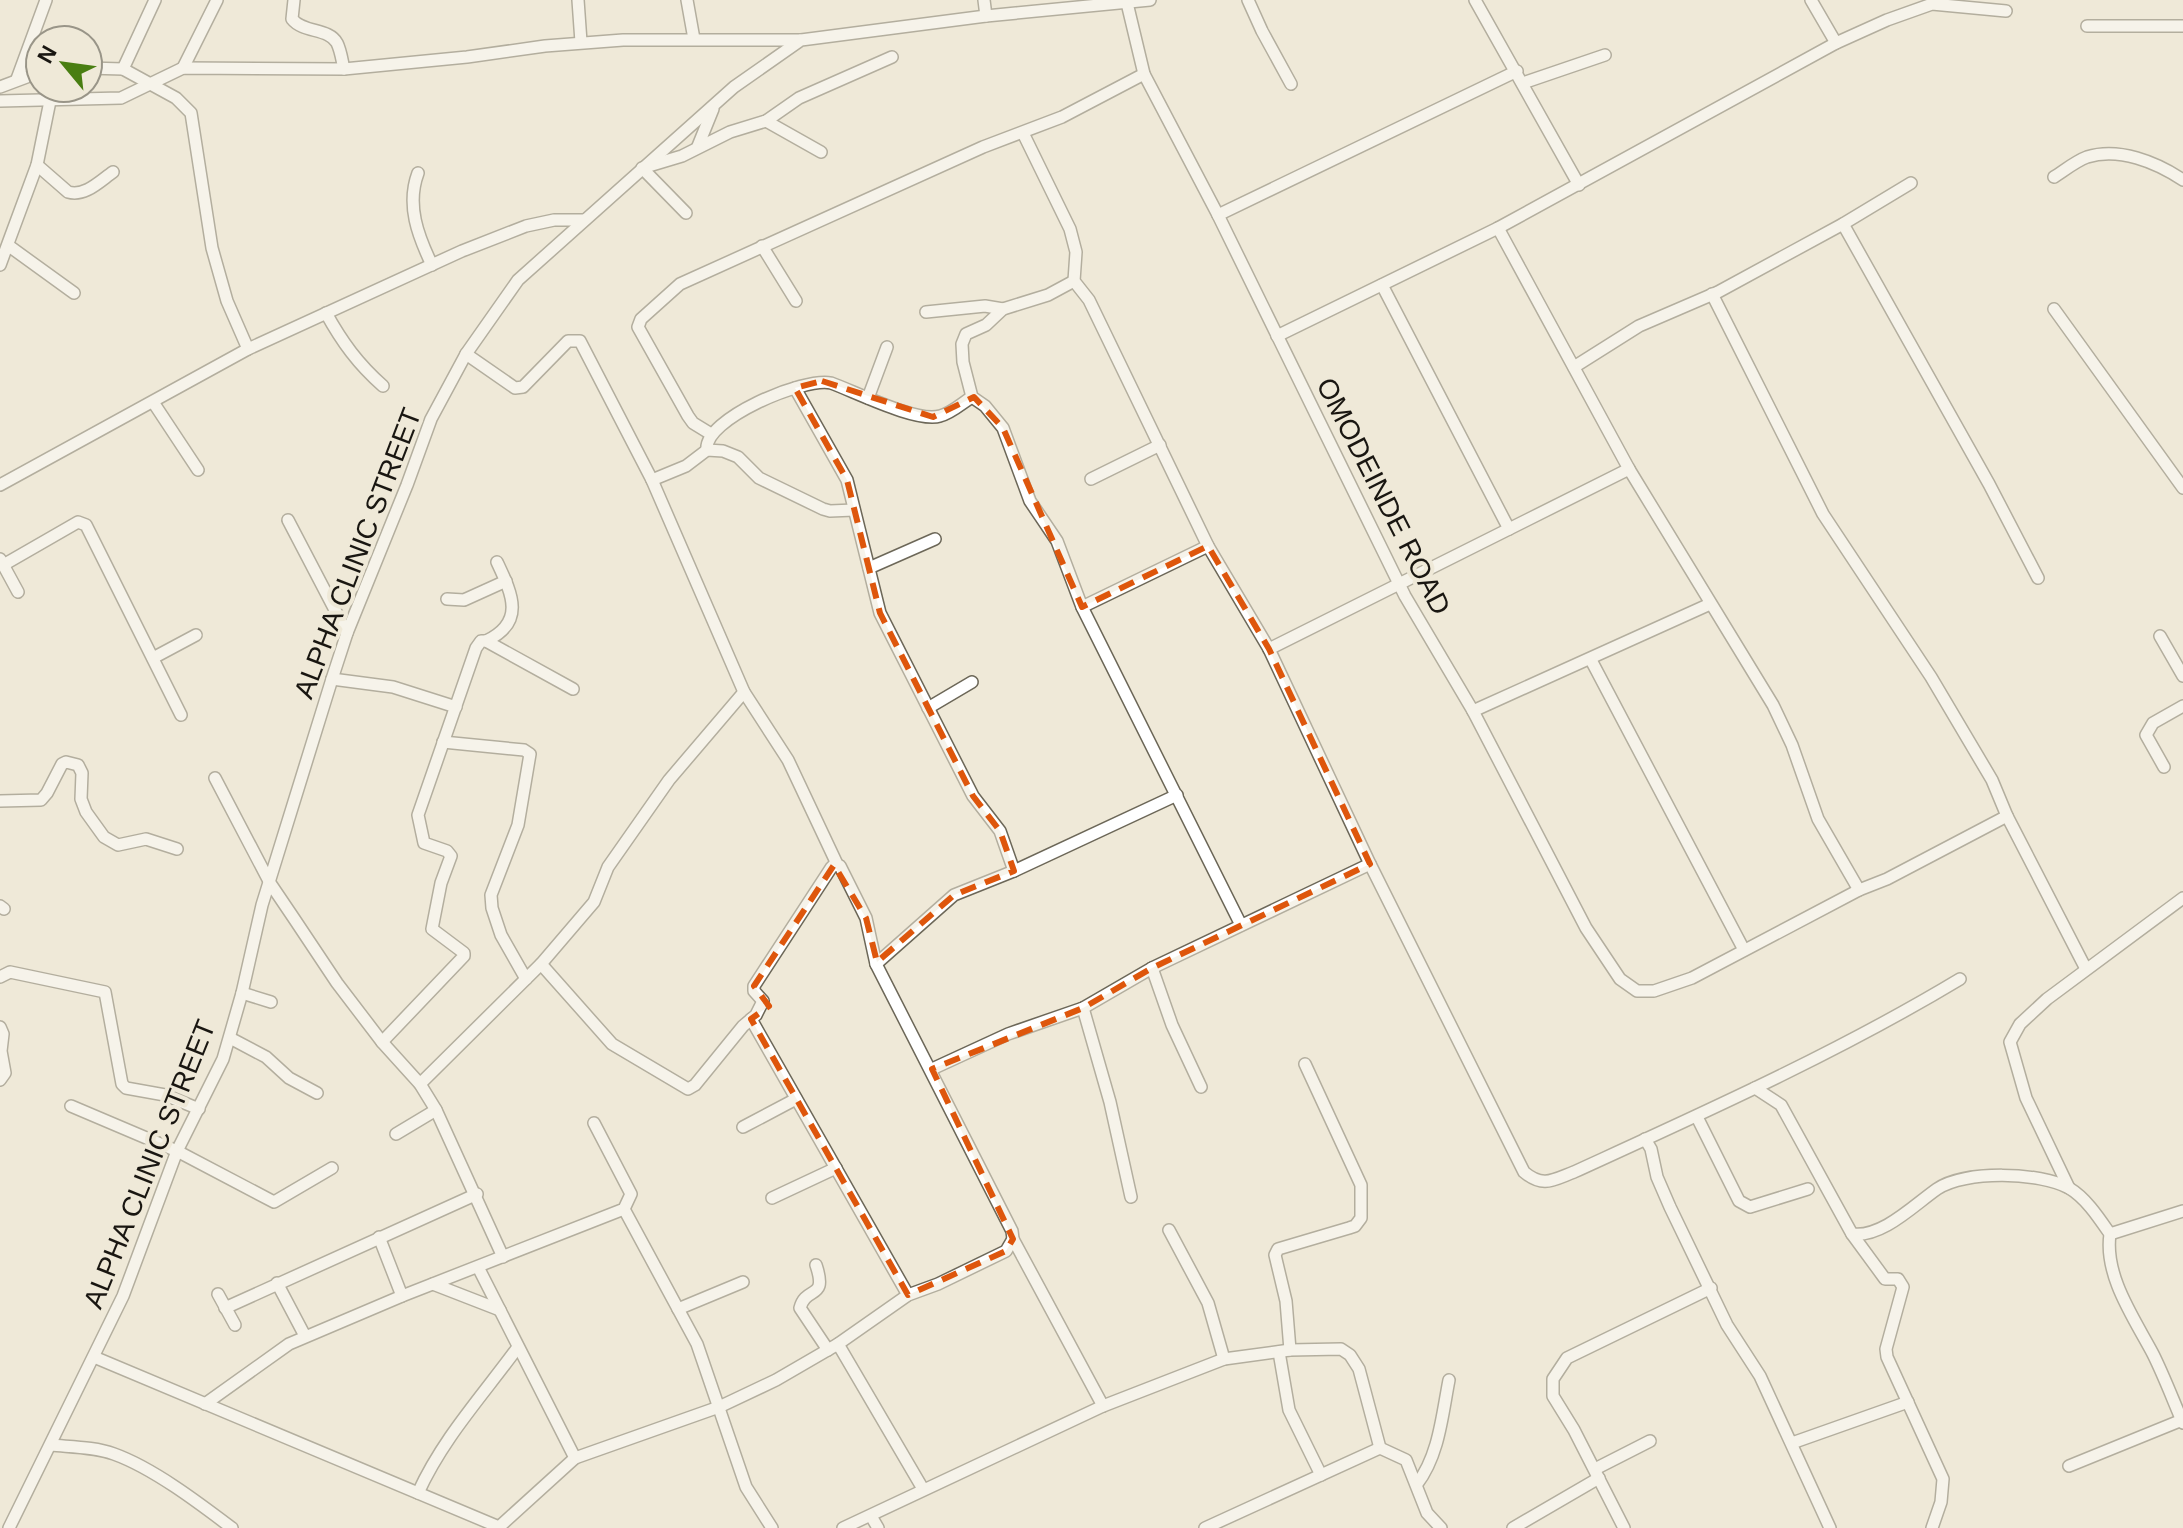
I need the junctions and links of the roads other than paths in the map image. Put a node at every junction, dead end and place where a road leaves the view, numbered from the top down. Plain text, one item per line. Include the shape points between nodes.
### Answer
1 (46, 0) edge
2 (155, 0) edge
3 (217, 0) edge
4 (294, 0) edge
5 (578, 0) edge
6 (687, 0) edge
7 (984, 0) edge
8 (1150, 0) edge
9 (1248, 0) edge
10 (1475, 0) edge
11 (1811, 0) edge
12 (1135, 1) edge
13 (2006, 11) dead end
14 (986, 16) junction
15 (2087, 26) dead end
16 (2183, 26) edge
17 (694, 39) junction
18 (801, 40) junction
19 (581, 42) junction
20 (1836, 43) junction
21 (1605, 55) dead end
22 (892, 57) dead end
23 (104, 68) edge
24 (183, 68) junction
25 (123, 69) junction
26 (344, 69) junction
27 (1517, 71) junction
28 (1144, 74) junction
29 (24, 77) edge
30 (17, 79) junction
31 (1523, 83) junction
32 (1291, 84) dead end
33 (150, 85) junction
34 (0, 87) edge
35 (104, 99) edge
36 (0, 101) edge
37 (24, 101) edge
38 (49, 104) edge
39 (715, 104) junction
40 (766, 121) junction
41 (1023, 133) junction
42 (698, 146) junction
43 (821, 152) dead end
44 (37, 165) junction
45 (642, 168) junction
46 (113, 172) dead end
47 (418, 173) dead end
48 (2054, 177) dead end
49 (2183, 180) edge
50 (1911, 183) dead end
51 (1579, 185) junction
52 (686, 213) dead end
53 (1218, 215) junction
54 (584, 220) junction
55 (1843, 224) junction
56 (1498, 228) junction
57 (9, 246) junction
58 (762, 246) junction
59 (0, 265) edge
60 (432, 265) junction
61 (1074, 281) junction
62 (1382, 285) junction
63 (74, 293) dead end
64 (1712, 294) junction
65 (796, 301) dead end
66 (1003, 309) junction
67 (2054, 309) dead end
68 (926, 312) dead end
69 (326, 313) junction
70 (1277, 336) junction
71 (887, 347) dead end
72 (248, 349) junction
73 (466, 354) junction
74 (1574, 367) junction
75 (383, 386) dead end
76 (795, 388) junction
77 (972, 397) junction
78 (868, 398) junction
79 (153, 402) junction
80 (711, 434) junction
81 (1160, 445) junction
82 (707, 450) junction
83 (1629, 469) junction
84 (198, 470) dead end
85 (1091, 479) dead end
86 (652, 480) junction
87 (0, 485) edge
88 (2183, 488) edge
89 (854, 510) junction
90 (288, 520) dead end
91 (1509, 529) junction
92 (935, 539) dead end
93 (1208, 546) junction
94 (2, 562) edge
95 (497, 562) dead end
96 (869, 568) junction
97 (2038, 578) dead end
98 (506, 581) junction
99 (1400, 585) junction
100 (18, 592) dead end
101 (447, 599) dead end
102 (1710, 604) junction
103 (1082, 607) junction
104 (347, 633) junction
105 (196, 635) dead end
106 (2160, 636) dead end
107 (486, 641) junction
108 (1269, 649) junction
109 (153, 658) junction
110 (1591, 660) junction
111 (2183, 676) edge
112 (332, 679) junction
113 (972, 682) dead end
114 (573, 689) dead end
115 (744, 692) junction
116 (2183, 706) edge
117 (456, 707) junction
118 (928, 708) junction
119 (1473, 711) junction
120 (181, 715) dead end
121 (443, 742) junction
122 (2164, 767) dead end
123 (215, 778) dead end
124 (1177, 795) junction
125 (0, 801) edge
126 (2007, 816) junction
127 (177, 849) dead end
128 (837, 864) junction
129 (1370, 864) junction
130 (1014, 871) junction
131 (270, 883) junction
132 (1859, 890) junction
133 (2183, 898) edge
134 (1241, 925) junction
135 (1744, 950) junction
136 (541, 964) junction
137 (876, 964) junction
138 (1152, 968) junction
139 (2086, 969) junction
140 (0, 977) edge
141 (526, 979) junction
142 (1960, 979) dead end
143 (242, 993) junction
144 (271, 1002) dead end
145 (1083, 1008) junction
146 (751, 1019) junction
147 (0, 1027) edge
148 (230, 1038) junction
149 (382, 1042) junction
150 (1305, 1064) dead end
151 (932, 1069) junction
152 (0, 1080) edge
153 (420, 1084) junction
154 (1201, 1087) dead end
155 (1755, 1088) junction
156 (317, 1093) dead end
157 (796, 1099) junction
158 (71, 1106) dead end
159 (199, 1109) junction
160 (436, 1110) junction
161 (1697, 1117) junction
162 (594, 1123) dead end
163 (743, 1127) dead end
164 (396, 1134) dead end
165 (1645, 1139) junction
166 (177, 1151) junction
167 (332, 1168) dead end
168 (836, 1168) junction
169 (2069, 1188) junction
170 (1808, 1189) dead end
171 (477, 1194) junction
172 (1131, 1197) dead end
173 (772, 1198) dead end
174 (624, 1209) junction
175 (2183, 1211) edge
176 (1169, 1230) dead end
177 (1852, 1234) junction
178 (2110, 1234) junction
179 (379, 1237) junction
180 (1013, 1239) junction
181 (503, 1257) junction
182 (816, 1265) dead end
183 (478, 1267) junction
184 (743, 1282) dead end
185 (277, 1283) junction
186 (433, 1284) junction
187 (1711, 1288) junction
188 (218, 1294) dead end
189 (908, 1295) junction
190 (402, 1296) junction
191 (225, 1308) junction
192 (678, 1309) junction
193 (500, 1310) junction
194 (235, 1325) dead end
195 (305, 1336) junction
196 (518, 1347) junction
197 (833, 1347) junction
198 (1284, 1351) junction
199 (94, 1357) junction
200 (1224, 1359) junction
201 (1449, 1380) dead end
202 (1908, 1402) junction
203 (205, 1404) junction
204 (1103, 1406) junction
205 (719, 1407) junction
206 (2182, 1422) edge
207 (1650, 1441) dead end
208 (1792, 1443) junction
209 (51, 1445) junction
210 (1380, 1448) junction
211 (575, 1458) junction
212 (2069, 1466) dead end
213 (1597, 1473) junction
214 (1321, 1475) junction
215 (1417, 1484) junction
216 (923, 1489) junction
217 (418, 1493) junction
218 (871, 1516) junction
219 (9, 1528) edge
220 (232, 1528) edge
221 (772, 1528) edge
222 (843, 1528) edge
223 (878, 1528) edge
224 (1205, 1528) edge
225 (1441, 1528) edge
226 (1513, 1528) edge
227 (1624, 1528) edge
228 (1830, 1528) edge
229 (1932, 1528) edge

1 - 30 street
2 - 25 street
3 - 24 street
4 - 26 street via 292,19 331,36
5 - 19 street
6 - 17 street
7 - 14 street
8 - 12 street, ALPHA CLINIC STREET
9 - 32 street
10 - 27 street
11 - 20 street
12 - 14 street, ALPHA CLINIC STREET
12 - 28 street, OMODEINDE ROAD
13 - 20 street via 1932,4
14 - 18 street, ALPHA CLINIC STREET
15 - 16 street
17 - 18 street
17 - 19 street
18 - 39 street, ALPHA CLINIC STREET
19 - 26 street
20 - 51 street
21 - 31 street
22 - 40 street via 799,98
23 - 25 street
24 - 26 street
24 - 33 street
25 - 33 street
27 - 31 street
27 - 53 street
28 - 41 street
28 - 53 street, OMODEINDE ROAD
29 - 30 street
30 - 34 street
31 - 51 street
33 - 35 street via 121,98
33 - 72 street via 191,113 212,248
36 - 37 street
38 - 44 street
39 - 42 street
39 - 45 street, ALPHA CLINIC STREET
40 - 42 street
40 - 43 street
41 - 58 street
41 - 61 street via 1070,229 1076,252
42 - 45 street
44 - 46 street via 75,194
44 - 57 street
45 - 52 street
45 - 54 street, ALPHA CLINIC STREET
47 - 60 street via 413,210
48 - 49 street via 2084,158 2107,153 2136,157
50 - 55 street
51 - 56 street
53 - 70 street, OMODEINDE ROAD
54 - 60 street via 526,226
54 - 73 street, ALPHA CLINIC STREET via 518,280
55 - 64 street
55 - 97 street
56 - 62 street
56 - 74 street
57 - 59 street
57 - 63 street
58 - 65 street
58 - 80 street via 687,279 638,327 688,416
60 - 69 street
61 - 66 street
61 - 81 street via 1089,300
62 - 70 street
62 - 91 street
64 - 74 street via 1639,326
64 - 126 street via 1823,514 1938,690 1992,780
66 - 68 street
66 - 77 street via 964,339 963,362
67 - 88 street
69 - 72 street
69 - 75 street via 344,346
70 - 99 street, OMODEINDE ROAD
71 - 78 street
72 - 79 street
73 - 86 street via 515,388 523,387 568,341 580,341
73 - 104 street, ALPHA CLINIC STREET via 431,419
74 - 83 street
76 - 78 street via 822,381
76 - 80 street via 724,422
76 - 89 street via 847,480
77 - 78 street via 933,417
77 - 103 street via 1003,428 1030,501 1057,541
79 - 84 street
79 - 87 street
80 - 82 street
81 - 85 street
81 - 93 street
82 - 86 street
82 - 89 street via 731,453 759,478 823,509
83 - 91 street
83 - 102 street
86 - 115 street
89 - 96 street
90 - 104 street
91 - 99 street
92 - 96 street
93 - 103 street
93 - 108 street
94 - 100 street
94 - 109 street via 82,522
95 - 98 street
96 - 118 street via 880,613
98 - 101 street via 464,600
98 - 107 street via 513,608 510,621
99 - 108 street
99 - 119 street, OMODEINDE ROAD
102 - 110 street
102 - 132 street via 1773,705 1818,819
103 - 124 street
104 - 112 street, ALPHA CLINIC STREET
105 - 109 street
106 - 111 street
107 - 114 street
107 - 117 street via 476,648
108 - 129 street
109 - 120 street
110 - 119 street
110 - 135 street
112 - 117 street via 393,687
112 - 131 street, ALPHA CLINIC STREET
113 - 118 street
115 - 128 street via 788,760
115 - 136 street via 669,780 608,867 594,902
116 - 122 street via 2153,723 2146,735
117 - 121 street
118 - 130 street via 973,796 1000,831
119 - 135 street, OMODEINDE ROAD via 1586,928 1620,979 1637,991 1654,991
121 - 141 street via 530,754 518,825 491,895 501,935
121 - 149 street via 418,815 424,843 451,856 432,929 464,956
123 - 131 street
124 - 130 street
124 - 134 street
125 - 127 street via 41,800 62,764 78,765 81,799 104,837 118,845 146,839
126 - 132 street
126 - 139 street
128 - 137 street via 866,918
128 - 146 street via 754,986 763,1005
129 - 134 street
129 - 165 street via 1524,1172 1534,1181 1548,1181
130 - 137 street via 954,895
131 - 143 street, ALPHA CLINIC STREET
131 - 149 street
132 - 135 street
133 - 139 street
134 - 138 street
136 - 141 street
136 - 146 street via 612,1044 683,1088 695,1085
137 - 151 street
138 - 145 street
138 - 154 street
139 - 169 street via 2020,1024 2010,1042 2026,1098
140 - 159 street via 10,972 105,992 122,1084
141 - 153 street
142 - 155 street
143 - 144 street
143 - 148 street, ALPHA CLINIC STREET
145 - 151 street
145 - 172 street
146 - 157 street
147 - 152 street via 5,1073
148 - 156 street
148 - 159 street, ALPHA CLINIC STREET
149 - 153 street
150 - 198 street via 1361,1185 1361,1218 1355,1226 1278,1249 1286,1301
151 - 180 street
153 - 160 street
155 - 161 street
155 - 177 street via 1781,1105
157 - 163 street
157 - 168 street
158 - 166 street
159 - 166 street, ALPHA CLINIC STREET
160 - 164 street
160 - 171 street
161 - 165 street
161 - 170 street via 1739,1201 1750,1207
162 - 174 street via 631,1194
165 - 187 street via 1670,1207
166 - 167 street via 274,1202
166 - 199 street, ALPHA CLINIC STREET via 123,1296
168 - 173 street
168 - 189 street
169 - 177 street via 2025,1175 1954,1181 1886,1224 1863,1235
169 - 178 street
171 - 179 street
171 - 181 street
174 - 181 street
174 - 192 street
175 - 178 street
176 - 200 street via 1208,1303
177 - 202 street via 1885,1279 1898,1279 1903,1287 1886,1349
178 - 206 street via 2111,1264
179 - 185 street
179 - 190 street
180 - 189 street via 1006,1251
180 - 204 street
181 - 183 street
182 - 197 street via 820,1286 800,1308
183 - 186 street
183 - 193 street
184 - 192 street
185 - 191 street
185 - 195 street
186 - 190 street
186 - 193 street
187 - 208 street
187 - 213 street via 1567,1358 1560,1367 1553,1396
188 - 191 street
189 - 197 street
190 - 195 street
191 - 194 street
192 - 205 street via 697,1344
193 - 196 street
195 - 203 street
196 - 211 street
196 - 217 street via 449,1437
197 - 205 street
197 - 216 street
198 - 200 street
198 - 210 street via 1341,1349 1350,1355 1359,1369
198 - 214 street via 1289,1410
199 - 203 street
199 - 209 street, ALPHA CLINIC STREET
200 - 204 street
201 - 215 street via 1434,1454
202 - 208 street
202 - 229 street via 1943,1479
203 - 217 street
204 - 216 street
205 - 211 street
205 - 221 street via 746,1487
206 - 212 street
207 - 213 street
208 - 228 street
209 - 219 street, ALPHA CLINIC STREET
209 - 220 street via 123,1458
210 - 214 street
210 - 215 street via 1406,1460
211 - 217 street via 499,1527
213 - 226 street
213 - 227 street
214 - 224 street
215 - 225 street via 1427,1513
216 - 218 street
218 - 222 street
218 - 223 street

